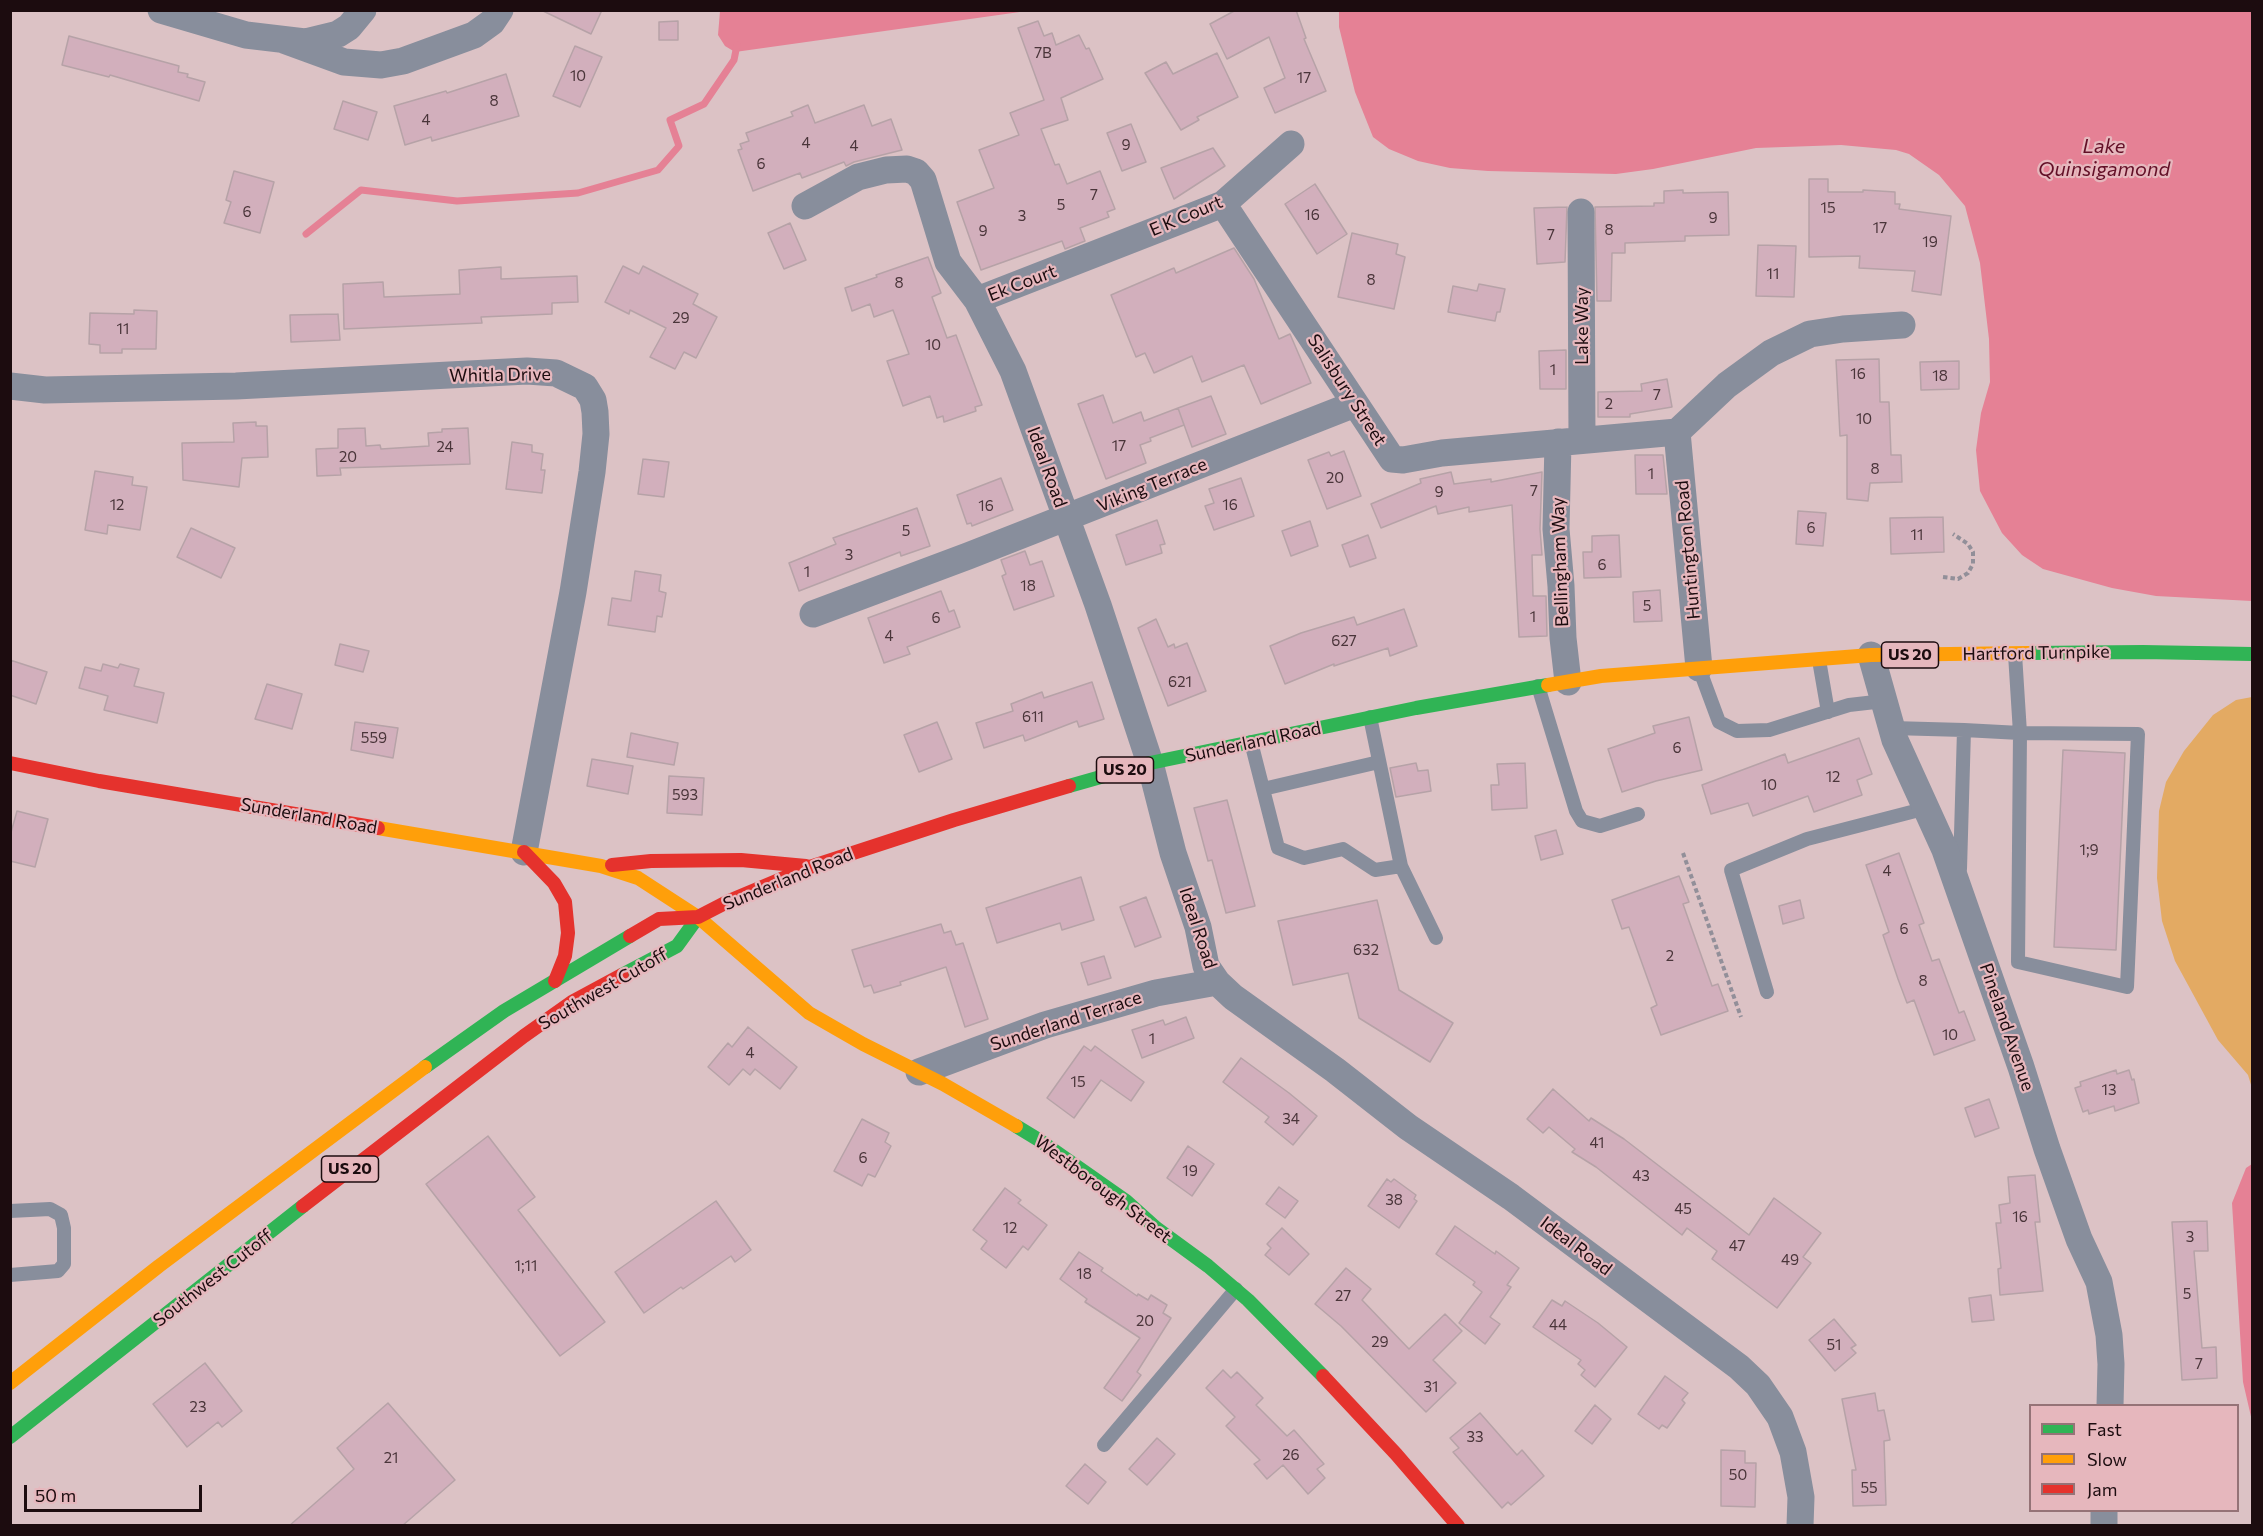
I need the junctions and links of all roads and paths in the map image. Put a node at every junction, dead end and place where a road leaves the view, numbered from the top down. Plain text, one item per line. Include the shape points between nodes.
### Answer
1 (161, 10) edge
2 (363, 10) edge
3 (500, 10) edge
4 (281, 39) junction
5 (1291, 144) dead end
6 (1223, 204) junction
7 (805, 206) dead end
8 (1581, 212) dead end
9 (1067, 265) joint
10 (977, 300) junction
11 (1902, 325) dead end
12 (10, 386) edge
13 (1355, 404) junction
14 (1677, 432) junction
15 (1570, 441) junction
16 (1066, 519) junction
17 (1953, 534) dead end
18 (1943, 577) dead end
19 (813, 614) dead end
20 (2015, 654) junction
21 (2253, 654) edge
22 (1871, 655) junction
23 (1819, 660) junction
24 (1699, 668) junction
25 (1568, 682) junction
26 (1538, 686) junction
27 (1884, 701) junction
28 (1828, 712) junction
29 (1370, 717) junction
30 (1892, 728) junction
31 (1964, 730) junction
32 (2020, 733) junction
33 (1251, 742) junction
34 (1379, 762) junction
35 (10, 763) edge
36 (1150, 763) junction
37 (1263, 789) junction
38 (1927, 808) junction
39 (1638, 814) dead end
40 (524, 852) junction
41 (1683, 853) dead end
42 (601, 866) junction
43 (1401, 866) junction
44 (810, 867) junction
45 (1959, 889) junction
46 (698, 917) junction
47 (1436, 938) dead end
48 (555, 981) junction
49 (1216, 982) junction
50 (1767, 993) dead end
51 (1742, 1017) dead end
52 (919, 1072) junction
53 (10, 1210) edge
54 (10, 1275) edge
55 (131, 1288) junction
56 (1236, 1289) junction
57 (10, 1366) edge
58 (10, 1383) edge
59 (2110, 1404) edge
60 (10, 1437) edge
61 (1104, 1445) dead end
62 (1458, 1526) edge
63 (1800, 1526) edge

1 - 4 street via 246,35
2 - 4 street via 349,27 331,36 305,42
3 - 4 street via 492,22 474,35 381,65 344,62
5 - 6 street, E K Court
6 - 9 street, E K Court
6 - 13 street, Salisbury Street
7 - 10 street, Ideal Road via 858,177 886,170 916,172 925,186 948,262
8 - 15 street, Lake Way
9 - 10 street, Ek Court
10 - 16 street, Ideal Road via 1013,371
11 - 14 street via 1810,334 1771,353 1727,385
12 - 40 street, Whitla Drive via 45,390 236,386 527,371 556,373 585,387 595,412 592,472
13 - 15 street, Salisbury Street via 1392,459
13 - 16 street, Viking Terrace
14 - 15 street, Salisbury Street
14 - 24 street, Huntington Road
15 - 25 street, Bellingham Way via 1556,529
16 - 19 street, Viking Terrace
16 - 36 street, Ideal Road
17 - 18 path via 1968,544 1973,564 1958,579
20 - 21 main road, Hartford Turnpike / US 20
20 - 22 main road, Hartford Turnpike / US 20
20 - 32 lane
22 - 23 main road, Hartford Turnpike / US 20
22 - 27 street, Pineland Avenue
23 - 24 main road, Hartford Turnpike / US 20
23 - 28 lane
24 - 25 main road, Hartford Turnpike / US 20
24 - 28 lane via 1719,722 1737,731 1768,730
25 - 26 main road, Sunderland Road / US 20
26 - 29 main road, Sunderland Road / US 20
26 - 39 lane via 1582,821 1600,826
27 - 28 lane
27 - 30 street, Pineland Avenue
29 - 33 main road, Sunderland Road / US 20
29 - 34 lane
30 - 31 lane
30 - 38 street, Pineland Avenue
31 - 32 lane
31 - 45 lane
32 - 32 lane via 2018,962 2127,987 2138,734
33 - 36 main road, Sunderland Road / US 20
33 - 37 lane
34 - 37 lane
34 - 43 lane
35 - 40 main road, Sunderland Road
36 - 44 main road, Sunderland Road / US 20
36 - 49 street, Ideal Road via 1206,966
37 - 43 lane via 1278,848 1304,858 1343,849 1375,870
38 - 45 street, Pineland Avenue
38 - 50 lane via 1807,839 1731,870
40 - 42 main road, Sunderland Road
40 - 48 main road via 554,883 566,902 568,933
41 - 51 path
42 - 44 main road via 741,860
42 - 46 main road, Sunderland Road via 638,878
43 - 47 lane
44 - 46 main road, Sunderland Road / US 20
45 - 59 street, Pineland Avenue via 2047,1149 2098,1282 2109,1335
46 - 48 main road, Southwest Cutoff / US 20 via 658,920
46 - 52 main road, Westborough Street via 809,1013
46 - 60 main road, Southwest Cutoff / US 20 via 677,946 572,1002 524,1036
48 - 55 main road, Southwest Cutoff / US 20 via 456,1044
49 - 52 street, Sunderland Terrace via 1156,993 1045,1025
49 - 63 street, Ideal Road via 1408,1127 1511,1197 1758,1385 1780,1417 1793,1452 1801,1497
52 - 56 main road, Westborough Street via 1039,1140 1126,1201
53 - 54 lane via 50,1209 61,1215 64,1264 58,1271
55 - 57 main road
55 - 58 main road, Southwest Cutoff / US 20
56 - 61 lane
56 - 62 main road, Westborough Street via 1293,1344

